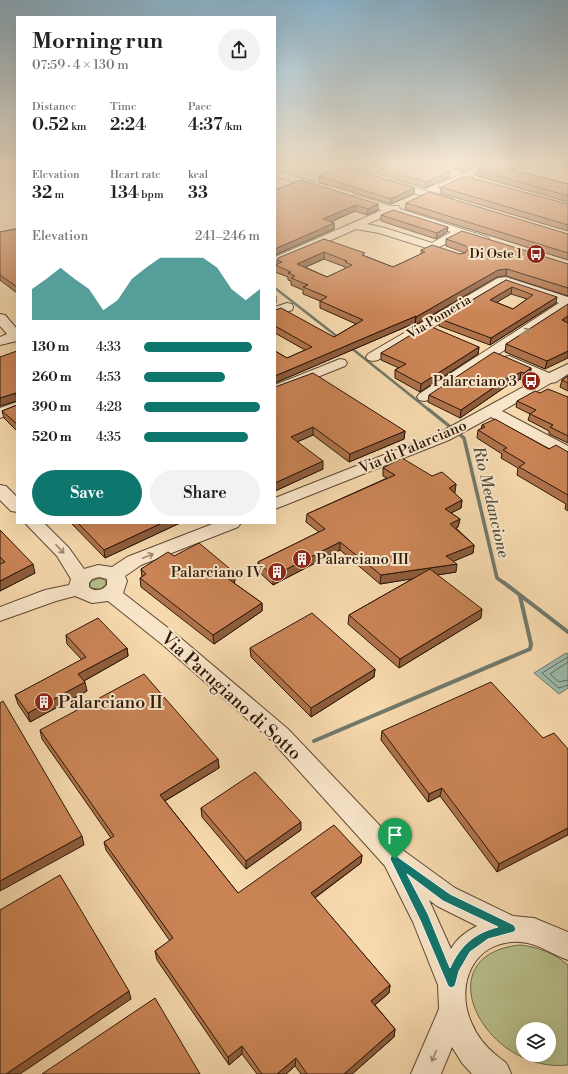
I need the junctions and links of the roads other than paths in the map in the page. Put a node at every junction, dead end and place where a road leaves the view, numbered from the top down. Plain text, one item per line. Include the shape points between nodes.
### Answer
1 (384, 213) edge
2 (401, 213) edge
3 (356, 226) junction
4 (460, 232) junction
5 (492, 242) edge
6 (432, 247) junction
7 (446, 252) edge
8 (276, 261) edge
9 (566, 301) edge
10 (425, 326) junction
11 (11, 329) edge
12 (443, 334) edge
13 (0, 340) edge
14 (478, 348) edge
15 (492, 353) junction
16 (373, 357) dead end
17 (340, 363) dead end
18 (558, 374) edge
19 (276, 390) edge
20 (556, 393) edge
21 (424, 397) dead end
22 (16, 407) edge
23 (491, 411) junction
24 (0, 413) edge
25 (568, 452) edge
26 (0, 490) edge
27 (276, 504) edge
28 (16, 506) edge
29 (35, 524) edge
30 (227, 524) edge
31 (80, 584) junction
32 (112, 584) junction
33 (0, 614) edge
34 (395, 859) junction
35 (511, 929) junction
36 (568, 931) edge
37 (539, 932) junction
38 (568, 947) edge
39 (451, 983) junction
40 (452, 1012) junction
41 (426, 1074) edge
42 (496, 1074) edge

1 - 3 street
2 - 4 street
3 - 6 street via 381,230
3 - 8 street
4 - 5 street
4 - 6 street
6 - 7 street
9 - 10 street, Via Pomeria via 500,281
15 -> 9 street via 563,306
10 - 12 street
10 - 16 street, Via Pomeria
11 - 13 street
14 - 15 street
15 - 18 street via 534,370
15 - 21 street
17 - 19 street
18 - 20 street
18 - 23 street, Via di Palarciano
22 - 24 street
23 - 25 street
23 - 27 street, Via di Palarciano via 443,437
26 - 28 street
29 -> 31 street via 63,552
32 -> 30 street via 125,566 134,561
31 - 32 street via 86,596 91,597 98,597
31 - 32 street via 91,572 98,571 110,572
31 - 33 street
32 - 34 street, Via Parugiano di Sotto via 170,640 280,735
34 - 35 street, Via Parugiano di Sotto via 446,897
34 - 39 street, Via Parugiano di Sotto via 424,917
35 - 37 street
35 - 39 street via 487,934 476,940 460,958
36 - 37 street
37 - 38 street
39 - 40 street
40 -> 41 street
40 - 42 street via 466,1044 478,1059

